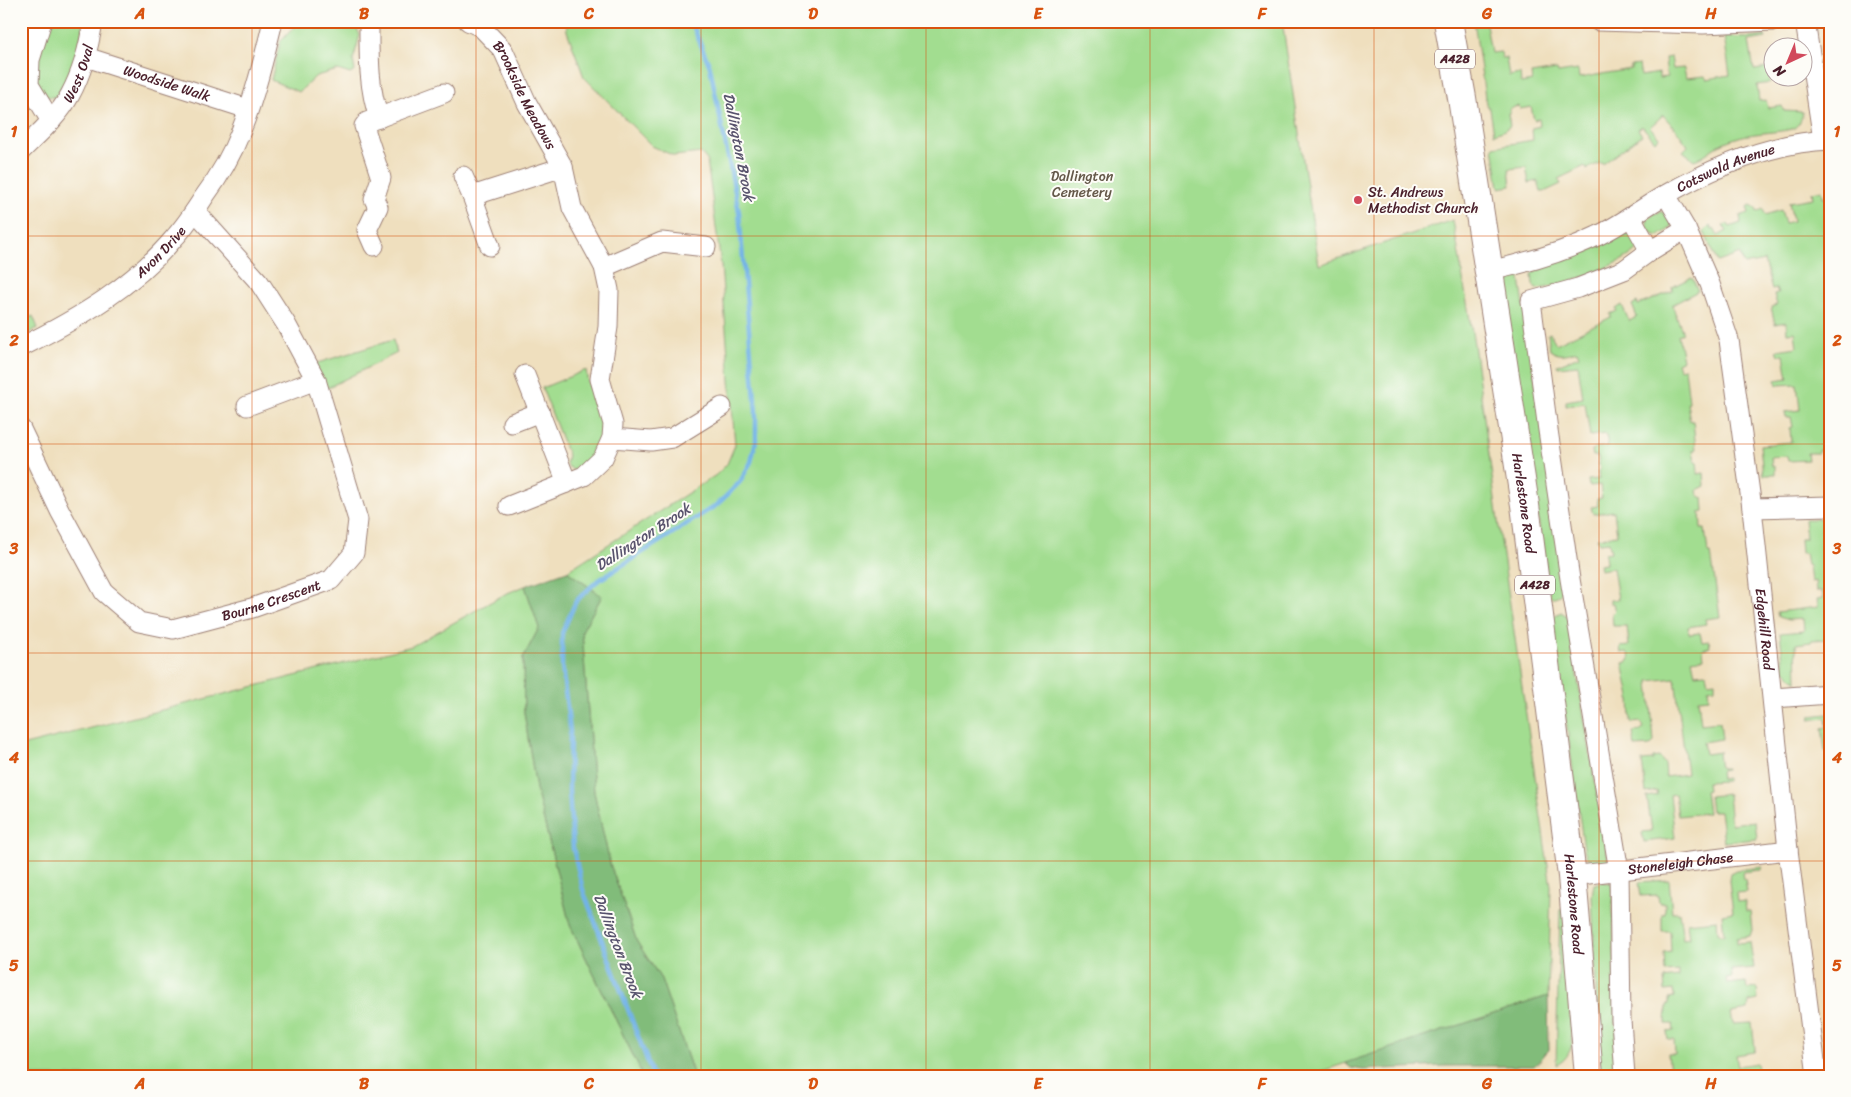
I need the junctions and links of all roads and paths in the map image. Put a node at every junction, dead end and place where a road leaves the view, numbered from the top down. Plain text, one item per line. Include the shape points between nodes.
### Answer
1 (93, 21) edge
2 (273, 21) edge
3 (370, 21) edge
4 (1448, 21) edge
5 (1598, 21) edge
6 (1773, 21) edge
7 (1806, 21) edge
8 (477, 23) edge
9 (34, 25) edge
10 (86, 57) junction
11 (444, 93) dead end
12 (248, 109) junction
13 (373, 120) junction
14 (51, 121) junction
15 (1826, 140) edge
16 (21, 151) edge
17 (563, 167) junction
18 (463, 176) dead end
19 (1666, 195) junction
20 (472, 196) junction
21 (195, 211) junction
22 (1630, 217) junction
23 (1686, 229) junction
24 (374, 246) dead end
25 (490, 246) dead end
26 (706, 247) dead end
27 (1650, 251) junction
28 (604, 267) junction
29 (1489, 272) junction
30 (21, 347) edge
31 (525, 375) dead end
32 (316, 380) junction
33 (247, 406) dead end
34 (722, 407) dead end
35 (540, 412) junction
36 (512, 423) dead end
37 (21, 429) edge
38 (612, 438) junction
39 (567, 483) junction
40 (509, 506) dead end
41 (1830, 506) edge
42 (1752, 508) junction
43 (1830, 694) edge
44 (1773, 698) junction
45 (1788, 850) junction
46 (1619, 871) junction
47 (1572, 876) junction
48 (1589, 1076) edge
49 (1625, 1076) edge
50 (1816, 1076) edge

1 - 10 street, West Oval
2 - 12 street, Avon Drive
3 - 13 street via 368,67
4 - 29 main road, Harlestone Road / A428
5 - 6 street via 1703,24
7 - 15 street
8 - 17 street, Brookside Meadows via 503,50 527,103
9 - 14 street, West Oval via 28,85
10 - 12 street, Woodside Walk
10 - 14 street, West Oval via 70,96
11 - 13 street
12 - 21 street, Avon Drive via 218,178
13 - 24 street via 364,126 381,178 374,199 378,207 367,230
14 - 16 street, West Oval
15 - 19 street, Cotswold Avenue via 1792,144 1741,159
17 - 20 street, Brookside Meadows
17 - 28 street, Brookside Meadows via 572,208
18 - 20 street
19 - 22 street, Cotswold Avenue
19 - 23 street, Edgehill Road
20 - 25 street
21 - 30 street, Avon Drive via 154,260 114,293 59,328
21 - 32 street, Bourne Crescent via 260,282
22 - 27 street
22 - 29 street, Cotswold Avenue via 1566,251
23 - 27 street
23 - 42 street, Edgehill Road via 1710,284 1728,340
26 - 28 street via 662,242
27 - 46 street via 1624,270 1578,288 1531,301 1567,560
28 - 38 street, Brookside Meadows via 609,290 608,327 600,379 613,424
29 - 47 main road, Harlestone Road / A428 via 1525,505
31 - 35 street
32 - 33 street
32 - 37 street, Bourne Crescent via 358,520 354,553 331,580 252,608 173,629 139,622 104,592
34 - 38 street via 672,438
35 - 36 street
35 - 39 street
38 - 39 street via 603,458 584,476
39 - 40 street
41 - 42 street
42 - 44 street, Edgehill Road
43 - 44 street
44 - 45 street, Edgehill Road
45 - 46 street, Stoneleigh Chase
45 - 50 street, Edgehill Road
46 - 47 street, Stoneleigh Chase
46 - 49 street
47 - 48 main road, Harlestone Road / A428

